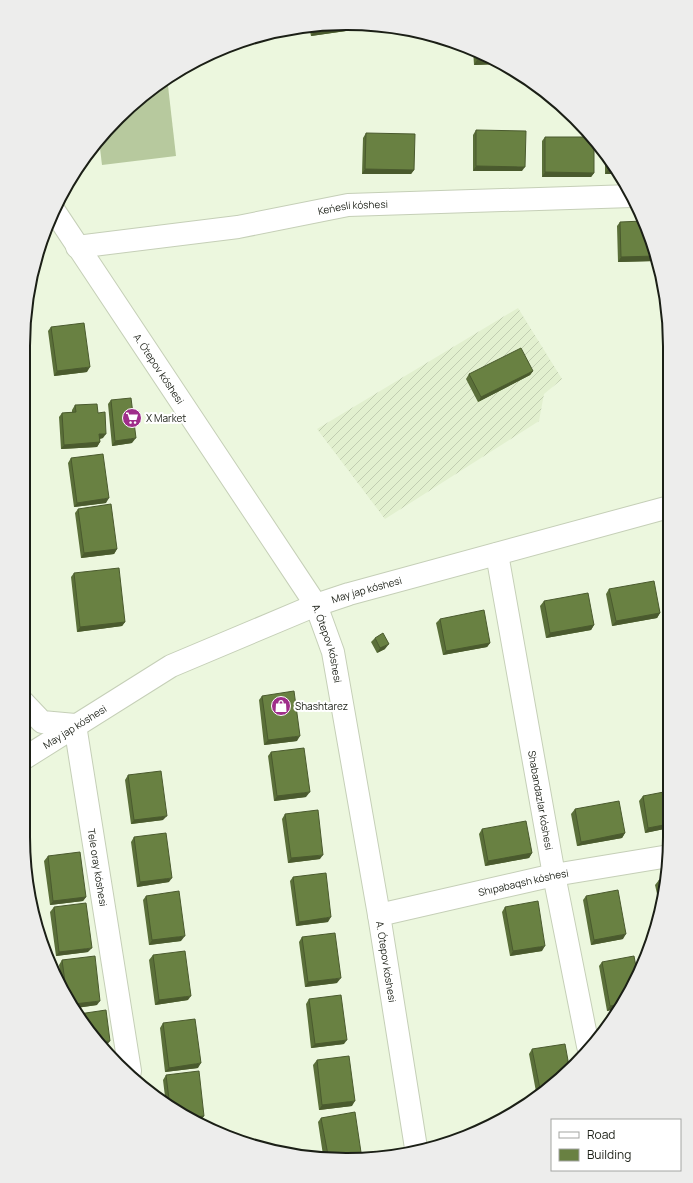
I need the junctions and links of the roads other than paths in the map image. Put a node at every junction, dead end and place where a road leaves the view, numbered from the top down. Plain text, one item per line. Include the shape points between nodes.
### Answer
1 (625, 196) edge
2 (58, 217) edge
3 (77, 246) junction
4 (663, 509) edge
5 (496, 554) junction
6 (316, 605) junction
7 (30, 709) edge
8 (75, 725) junction
9 (30, 754) edge
10 (662, 857) edge
11 (554, 875) junction
12 (379, 915) junction
13 (587, 1041) edge
14 (129, 1066) edge
15 (416, 1145) edge

1 - 3 street, Keńesli kóshesi via 348,205 238,227
2 - 3 street, A. Ótepov kóshesi
3 - 6 street, A. Ótepov kóshesi
4 - 5 street, May jap kóshesi
5 - 6 street, May jap kóshesi
5 - 11 street, Shabandazlar kóshesi
6 - 8 street, May jap kóshesi via 171,666
6 - 12 street, A. Ótepov kóshesi via 333,652
7 - 8 street via 42,722
8 - 9 street, May jap kóshesi
8 - 14 street, Tele oray kóshesi
10 - 11 street, Shıpabaqsh kóshesi
11 - 12 street, Shıpabaqsh kóshesi
11 - 13 street, Shabandazlar kóshesi
12 - 15 street, A. Ótepov kóshesi

